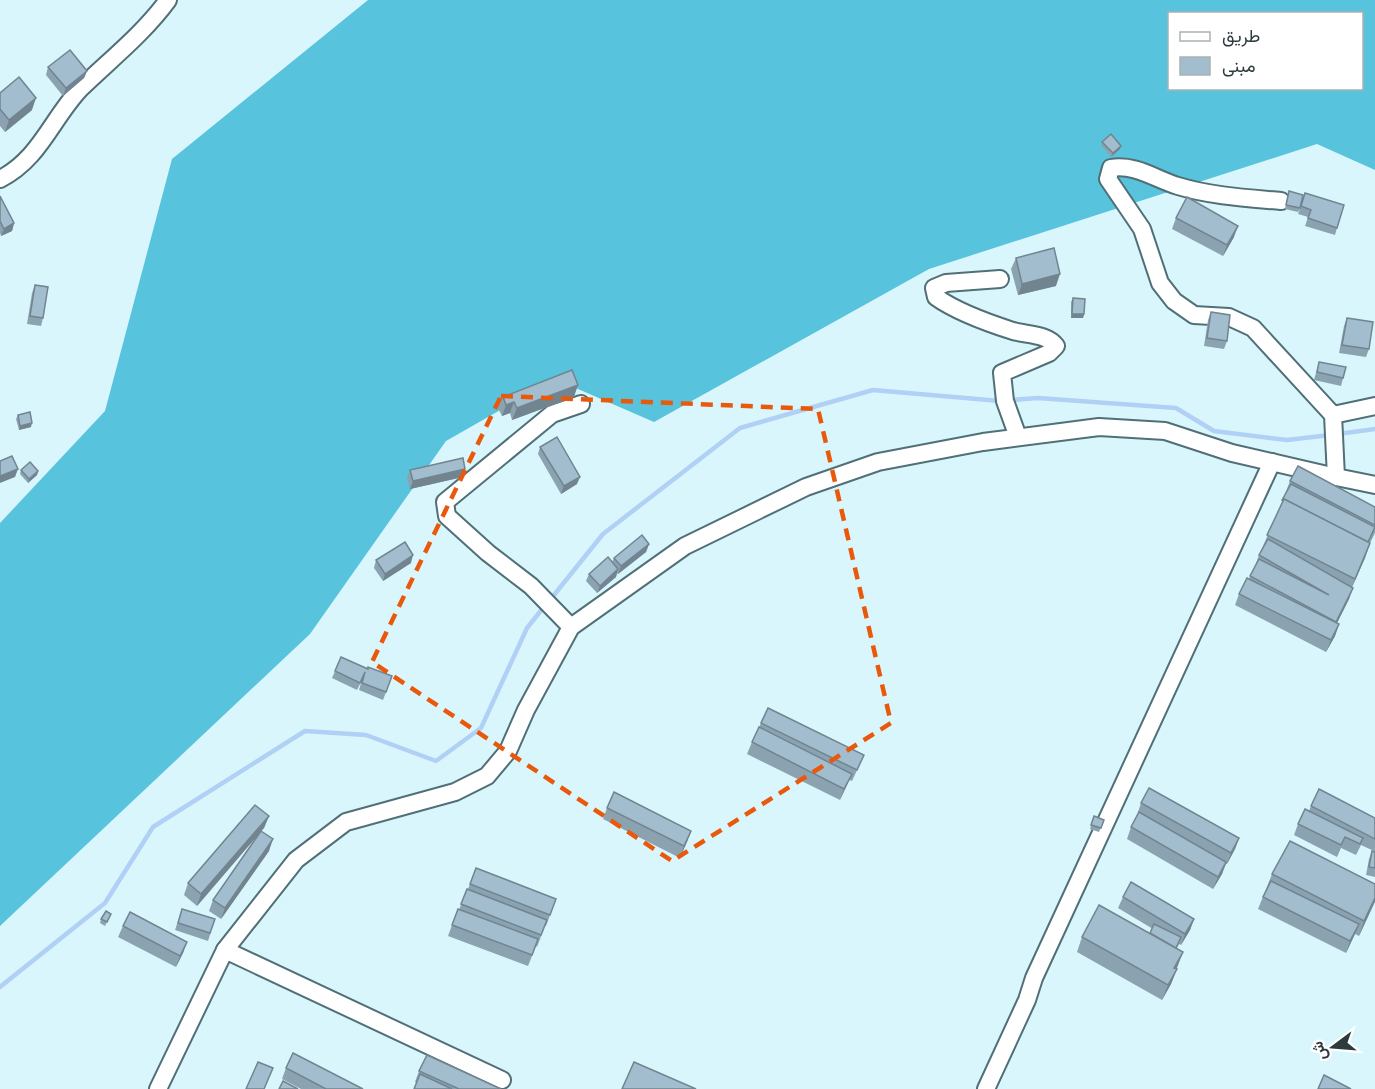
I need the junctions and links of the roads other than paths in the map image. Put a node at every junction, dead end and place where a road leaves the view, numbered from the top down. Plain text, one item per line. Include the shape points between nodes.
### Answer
1 (168, 0) edge
2 (0, 179) edge
3 (1281, 201) dead end
4 (1000, 279) dead end
5 (581, 404) dead end
6 (1375, 406) edge
7 (1333, 416) junction
8 (1018, 437) junction
9 (1272, 462) junction
10 (1336, 477) junction
11 (1375, 485) edge
12 (571, 627) junction
13 (225, 950) junction
14 (502, 1080) dead end
15 (158, 1089) edge
16 (986, 1089) edge

1 - 2 street via 150,25 79,90 33,153 16,171
3 - 7 street via 1177,186 1126,166 1111,168 1108,180 1142,229 1160,283 1174,301 1194,315 1228,317 1253,328
4 - 8 street via 946,283 934,288 936,297 946,304 1012,330 1051,339 1056,346 1049,353 1002,373 1005,401
5 - 12 street via 552,414 445,502 447,516 531,586
6 - 7 street
7 - 10 street
8 - 9 street via 1099,427 1165,431
8 - 12 street via 878,462 806,487 685,546
9 - 10 street
9 - 16 street
10 - 11 street
12 - 13 street via 508,751 487,776 455,792 346,822 296,860
13 - 14 street
13 - 15 street

